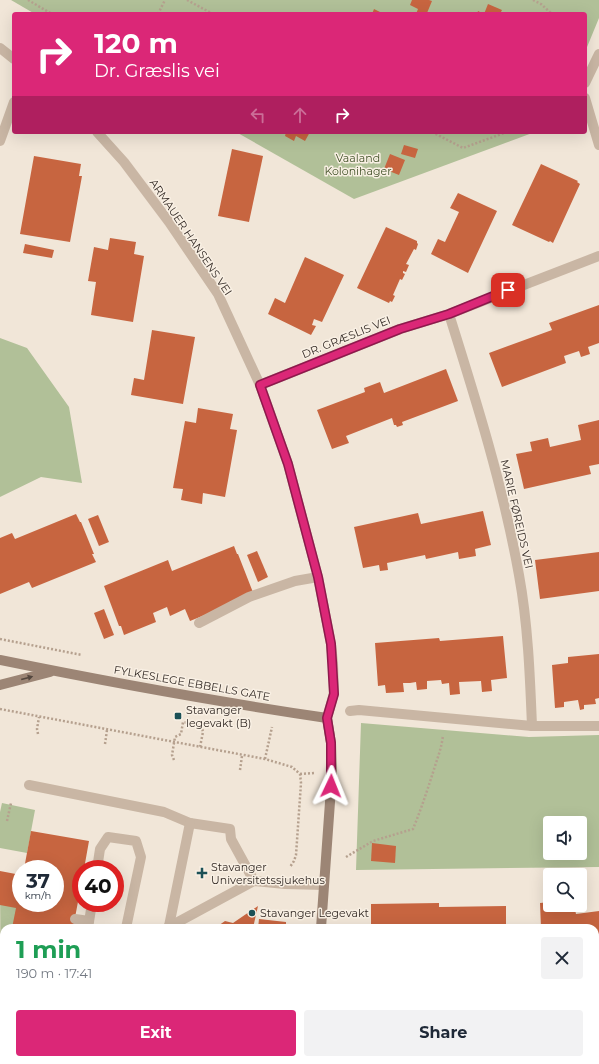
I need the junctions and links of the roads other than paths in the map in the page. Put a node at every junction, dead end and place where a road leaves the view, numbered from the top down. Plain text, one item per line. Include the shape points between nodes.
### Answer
1 (0, 48) edge
2 (599, 54) edge
3 (12, 57) edge
4 (587, 79) edge
5 (587, 105) edge
6 (12, 107) edge
7 (99, 134) edge
8 (0, 140) edge
9 (599, 145) edge
10 (599, 256) edge
11 (449, 314) junction
12 (260, 385) junction
13 (318, 577) junction
14 (199, 623) dead end
15 (0, 660) edge
16 (54, 671) junction
17 (0, 685) edge
18 (350, 711) dead end
19 (327, 718) junction
20 (532, 726) junction
21 (599, 726) edge
22 (29, 786) dead end
23 (190, 823) junction
24 (98, 860) edge
25 (254, 881) junction
26 (324, 885) junction
27 (90, 912) edge
28 (75, 919) dead end
29 (88, 924) edge
30 (127, 924) edge
31 (169, 924) edge
32 (174, 924) edge
33 (321, 924) edge

1 - 3 street
2 - 4 street
5 - 9 street
6 - 8 street
7 - 12 street, ARMAUER HANSENS VEI via 124,162 218,294
10 - 11 street, DR. GRÆSLIS VEI
11 - 12 street, DR. GRÆSLIS VEI via 400,329
11 - 20 street, MARIE FØREIDS VEI via 484,427 519,576
12 - 13 street, ARMAUER HANSENS VEI via 288,464
13 - 14 street via 295,581 249,597
13 - 19 street, ARMAUER HANSENS VEI via 333,663 334,694
15 - 16 street, FYLKESLEGE EBBELLS GATE
17 -> 16 street, FYLKESLEGE EBBELLS GATE
16 - 19 street, FYLKESLEGE EBBELLS GATE
18 - 20 street
19 - 26 street, ARMAUER HANSENS VEI via 332,774
20 - 21 street
22 - 23 street via 164,812
23 - 25 street via 230,829 231,839
23 - 31 street
24 - 30 street via 100,849 108,837 136,841 141,857
25 - 26 street
25 - 32 street
26 - 33 street, ARMAUER HANSENS VEI
27 - 29 street
28 - 29 street

